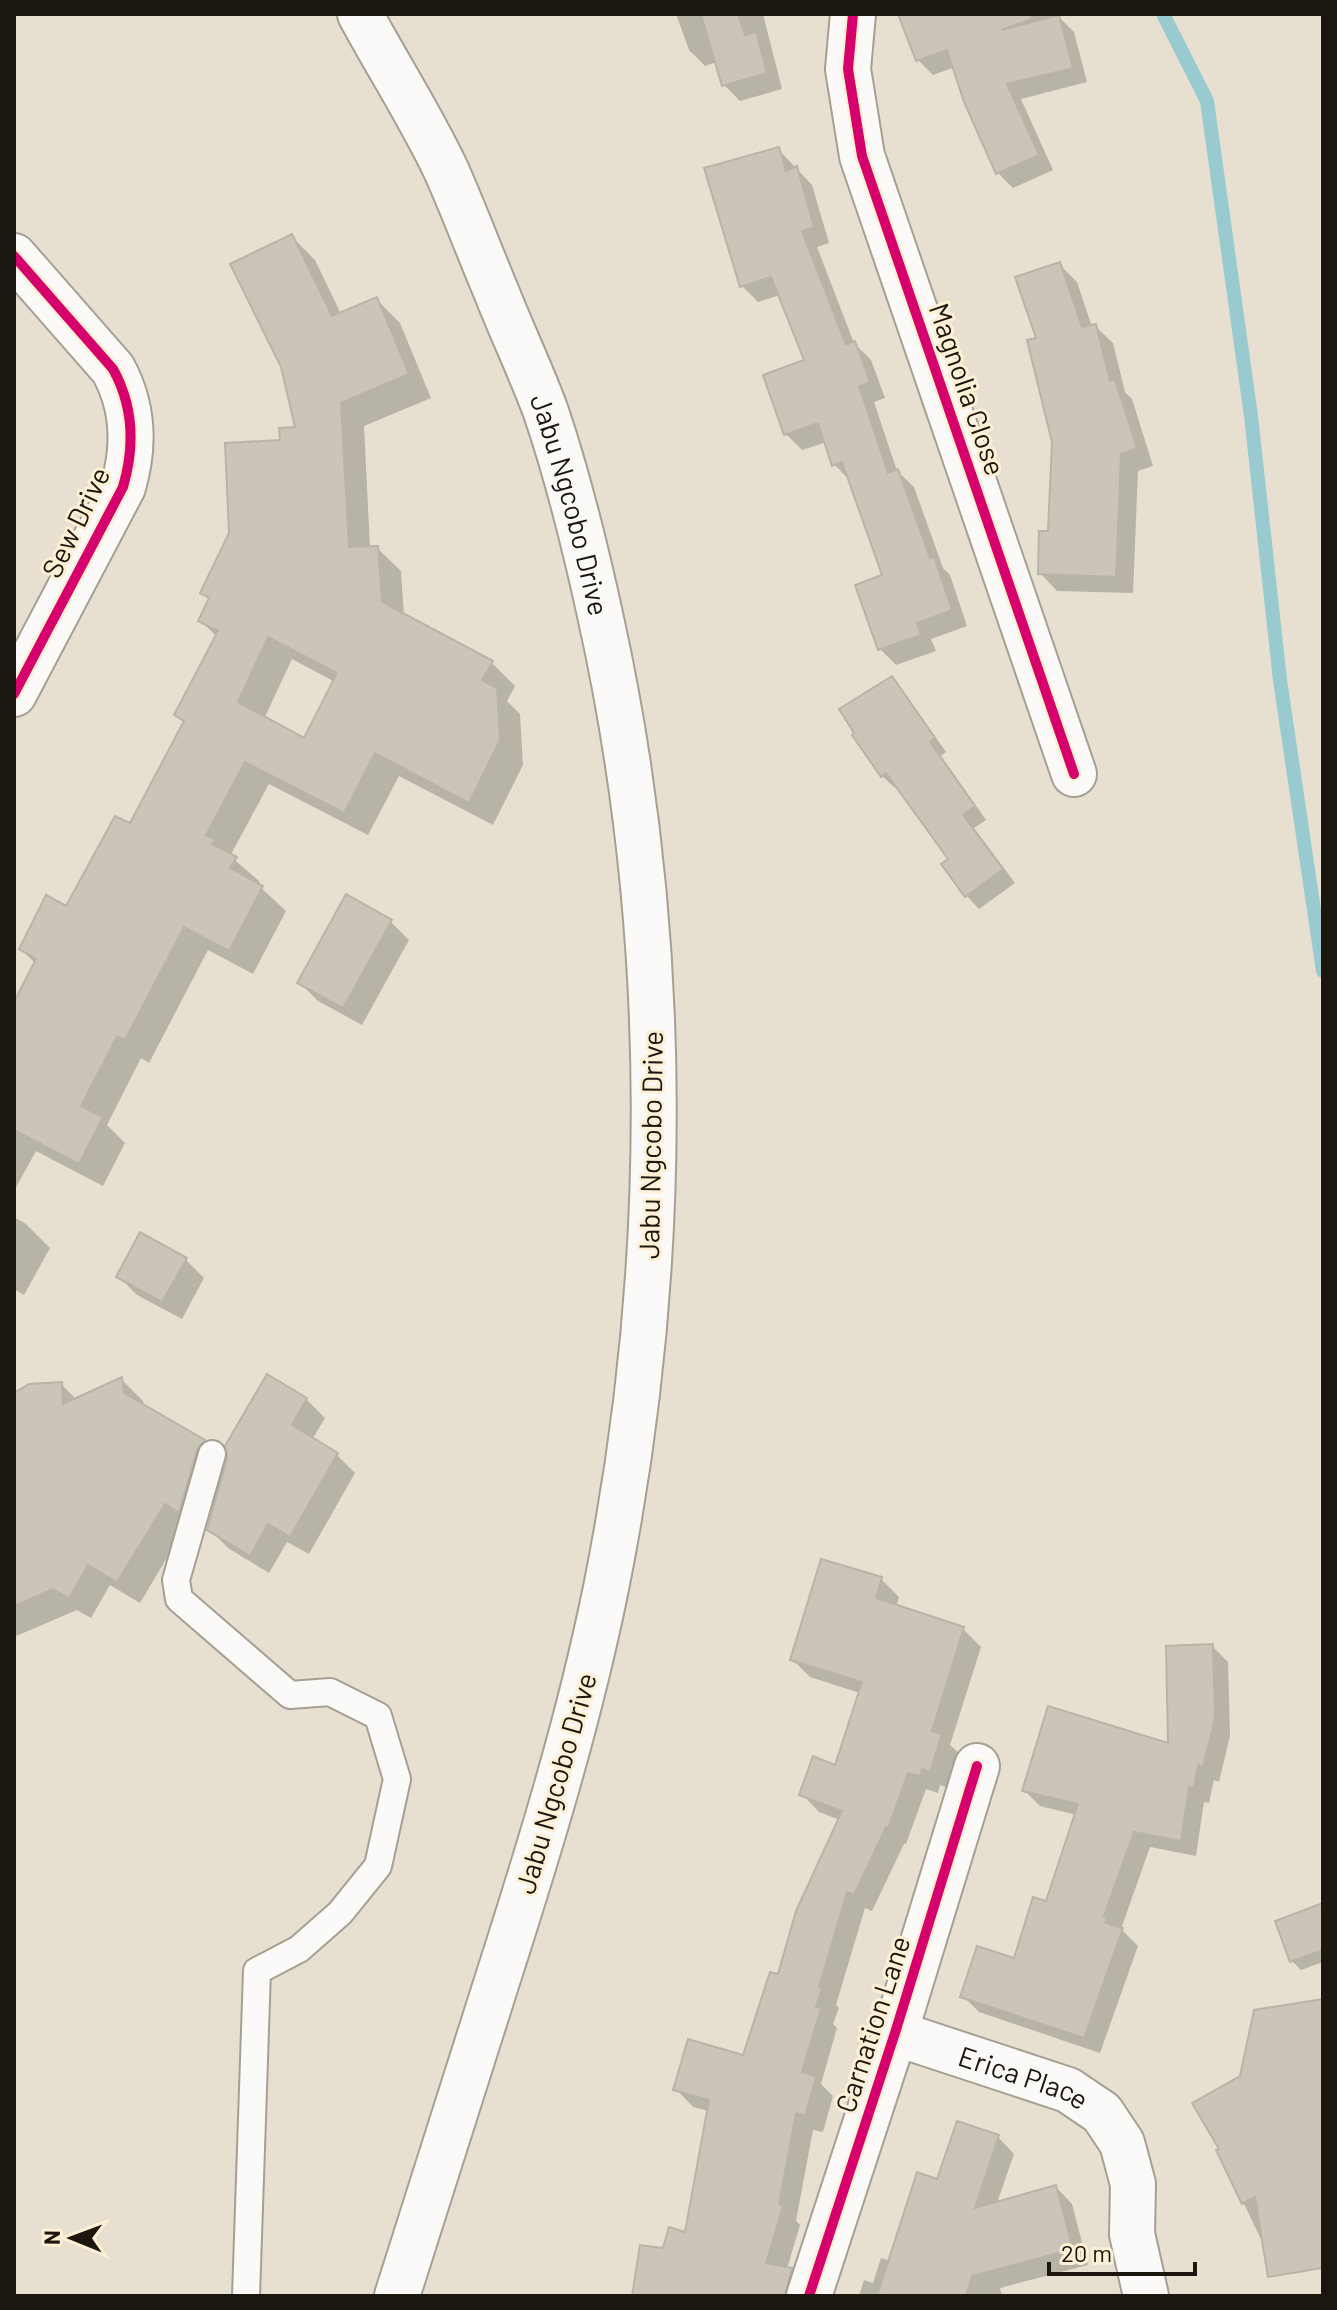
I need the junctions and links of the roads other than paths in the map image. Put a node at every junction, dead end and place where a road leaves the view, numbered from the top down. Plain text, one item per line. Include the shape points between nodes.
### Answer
1 (360, 14) edge
2 (853, 14) edge
3 (14, 256) edge
4 (14, 694) edge
5 (1074, 774) dead end
6 (212, 1454) dead end
7 (977, 1766) dead end
8 (895, 2033) junction
9 (246, 2296) edge
10 (397, 2296) edge
11 (809, 2296) edge
12 (1146, 2296) edge

1 - 10 main road, Jabu Ngcobo Drive via 445,168 546,412 585,547 630,780 653,1038 654,1190 641,1359 606,1589 543,1835
2 - 5 main road, Magnolia Close via 848,69 862,156
3 - 4 main road, Sew Drive via 113,369 123,387 131,440 123,487
6 - 9 lane via 176,1580 179,1599 290,1695 330,1692 378,1716 397,1779 378,1866 340,1913 299,1949 257,1971
7 - 8 main road, Carnation Lane
8 - 11 main road, Carnation Lane
8 - 12 main road, Erica Place via 1068,2090 1102,2113 1122,2143 1133,2184 1132,2234

